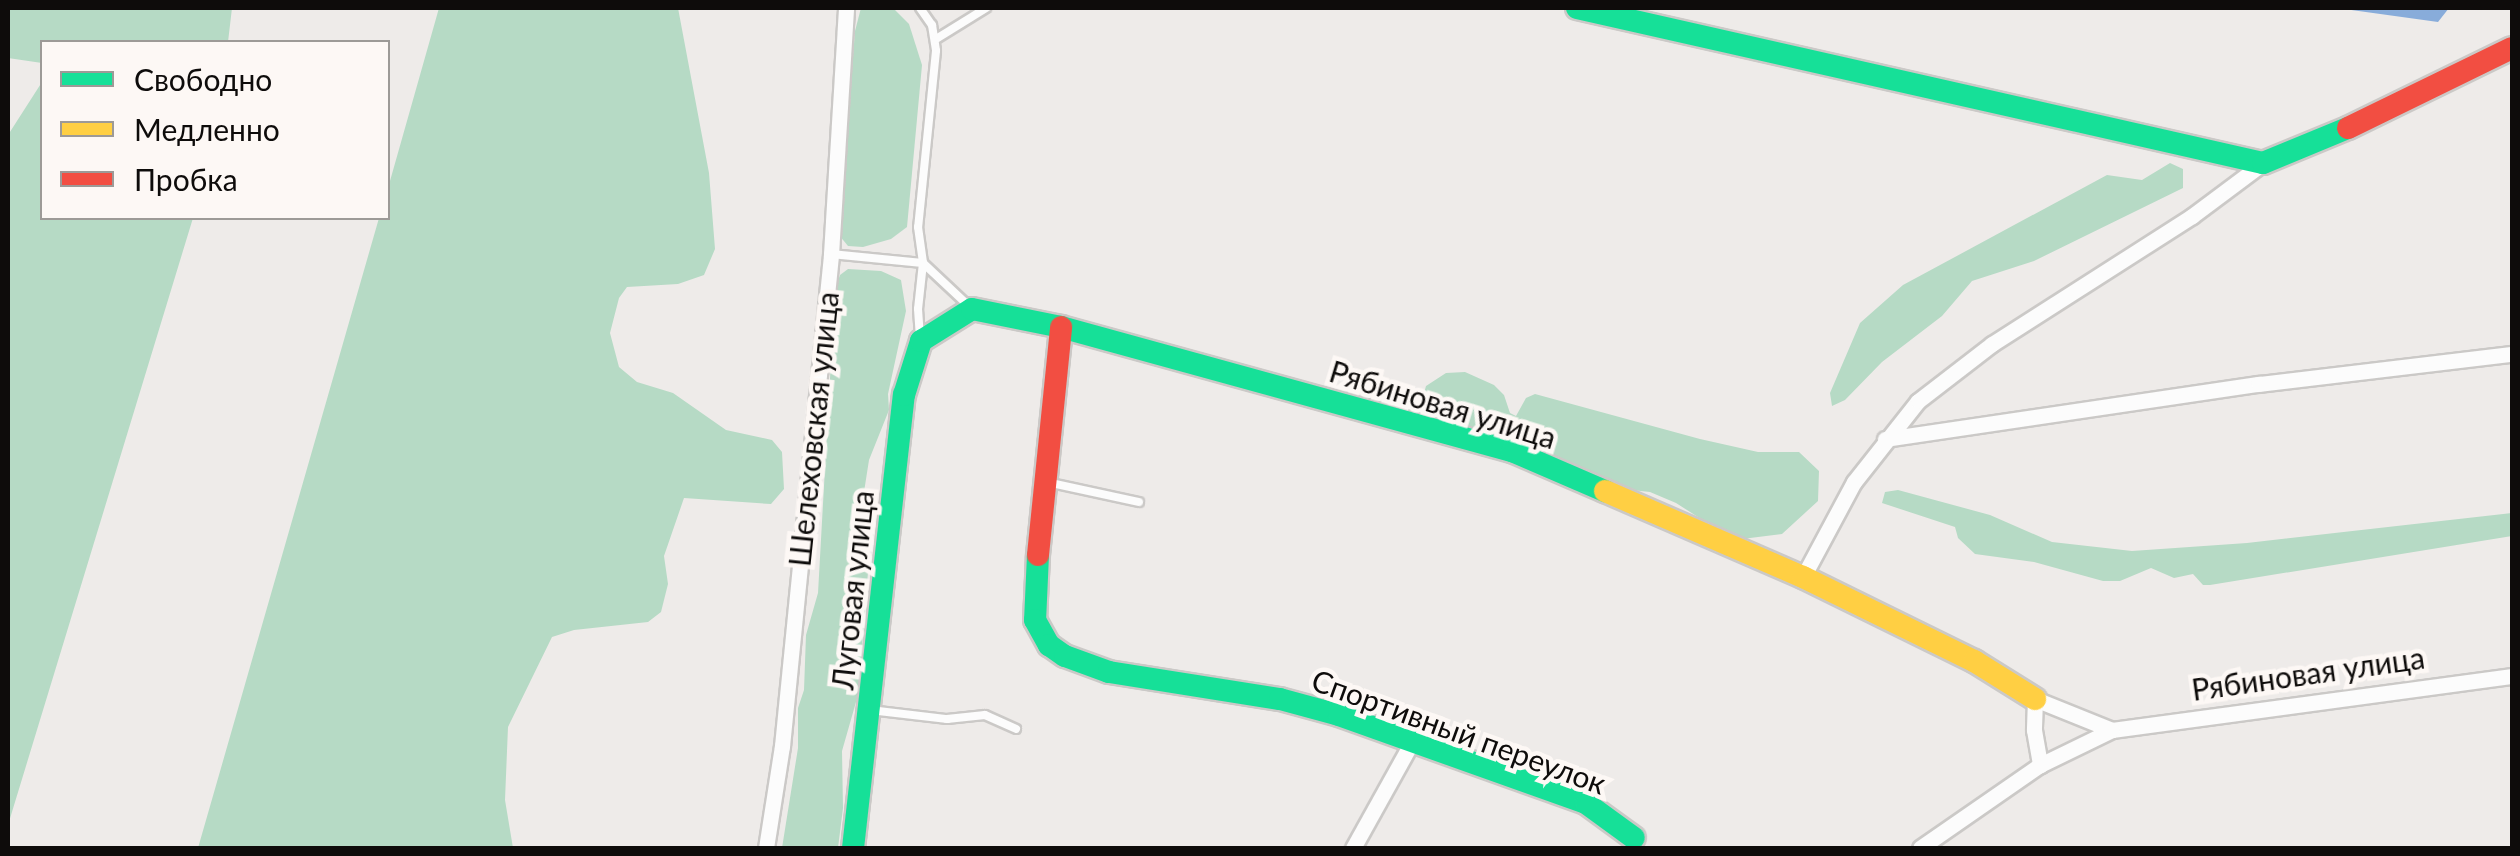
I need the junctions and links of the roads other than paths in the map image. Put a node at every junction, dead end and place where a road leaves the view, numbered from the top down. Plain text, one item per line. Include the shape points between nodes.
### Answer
1 (846, 8) edge
2 (920, 8) edge
3 (986, 8) edge
4 (1576, 8) edge
5 (936, 39) junction
6 (2512, 48) edge
7 (2263, 163) junction
8 (830, 254) junction
9 (923, 264) junction
10 (972, 308) junction
11 (1061, 327) junction
12 (921, 341) junction
13 (2512, 354) edge
14 (1885, 439) junction
15 (1046, 482) junction
16 (1139, 502) dead end
17 (1802, 577) junction
18 (2512, 676) edge
19 (2035, 698) junction
20 (870, 710) junction
21 (1016, 729) dead end
22 (2112, 730) junction
23 (1411, 744) junction
24 (2040, 765) junction
25 (1634, 838) dead end
26 (1944, 842) edge
27 (766, 848) edge
28 (853, 848) edge
29 (1352, 848) edge
30 (1920, 848) edge

1 - 8 street, Шелеховская улица
2 - 5 lane
3 - 5 lane
4 - 7 street
5 - 9 lane via 918,228
6 - 7 street
7 - 14 street via 1992,344 1918,401
8 - 9 lane
8 - 27 street, Шелеховская улица
9 - 10 lane
9 - 12 lane
10 - 11 street, Рябиновая улица
10 - 12 street
11 - 15 street, Спортивный переулок
11 - 17 street, Рябиновая улица via 1512,451
12 - 20 street, Луговая улица via 901,411
13 - 14 street
14 - 17 street
15 - 16 lane
15 - 23 street, Спортивный переулок via 1033,609 1039,631 1057,652 1109,672 1323,710
17 - 19 street, Рябиновая улица
18 - 22 street, Рябиновая улица
19 - 22 street
19 - 24 street
20 - 21 lane via 947,719 985,715
20 - 28 street, Луговая улица
22 - 24 street
23 - 25 street, Спортивный переулок via 1586,804
23 - 29 street
24 - 26 street
26 - 30 street

